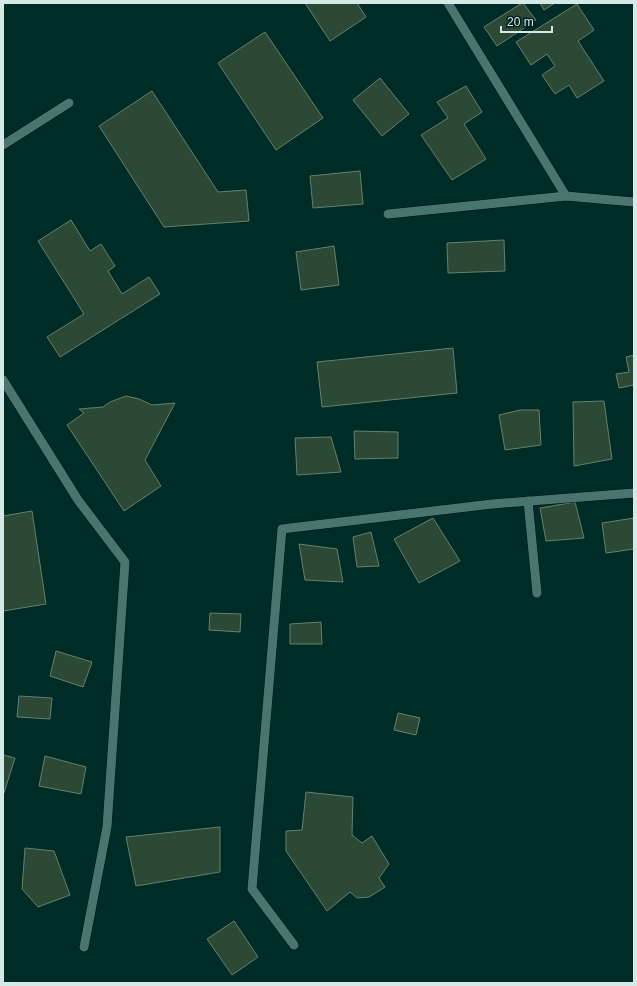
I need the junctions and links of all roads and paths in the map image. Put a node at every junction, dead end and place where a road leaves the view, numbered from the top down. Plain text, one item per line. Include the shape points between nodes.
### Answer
1 (448, 3) edge
2 (69, 103) dead end
3 (3, 145) edge
4 (566, 196) junction
5 (634, 202) edge
6 (388, 214) dead end
7 (3, 380) edge
8 (634, 493) edge
9 (528, 501) junction
10 (537, 593) dead end
11 (294, 945) dead end
12 (84, 947) dead end

1 - 4 lane
2 - 3 lane
4 - 5 lane
4 - 6 lane
7 - 12 lane via 78,500 125,562 107,827
8 - 9 lane
9 - 10 lane
9 - 11 lane via 282,528 252,889

